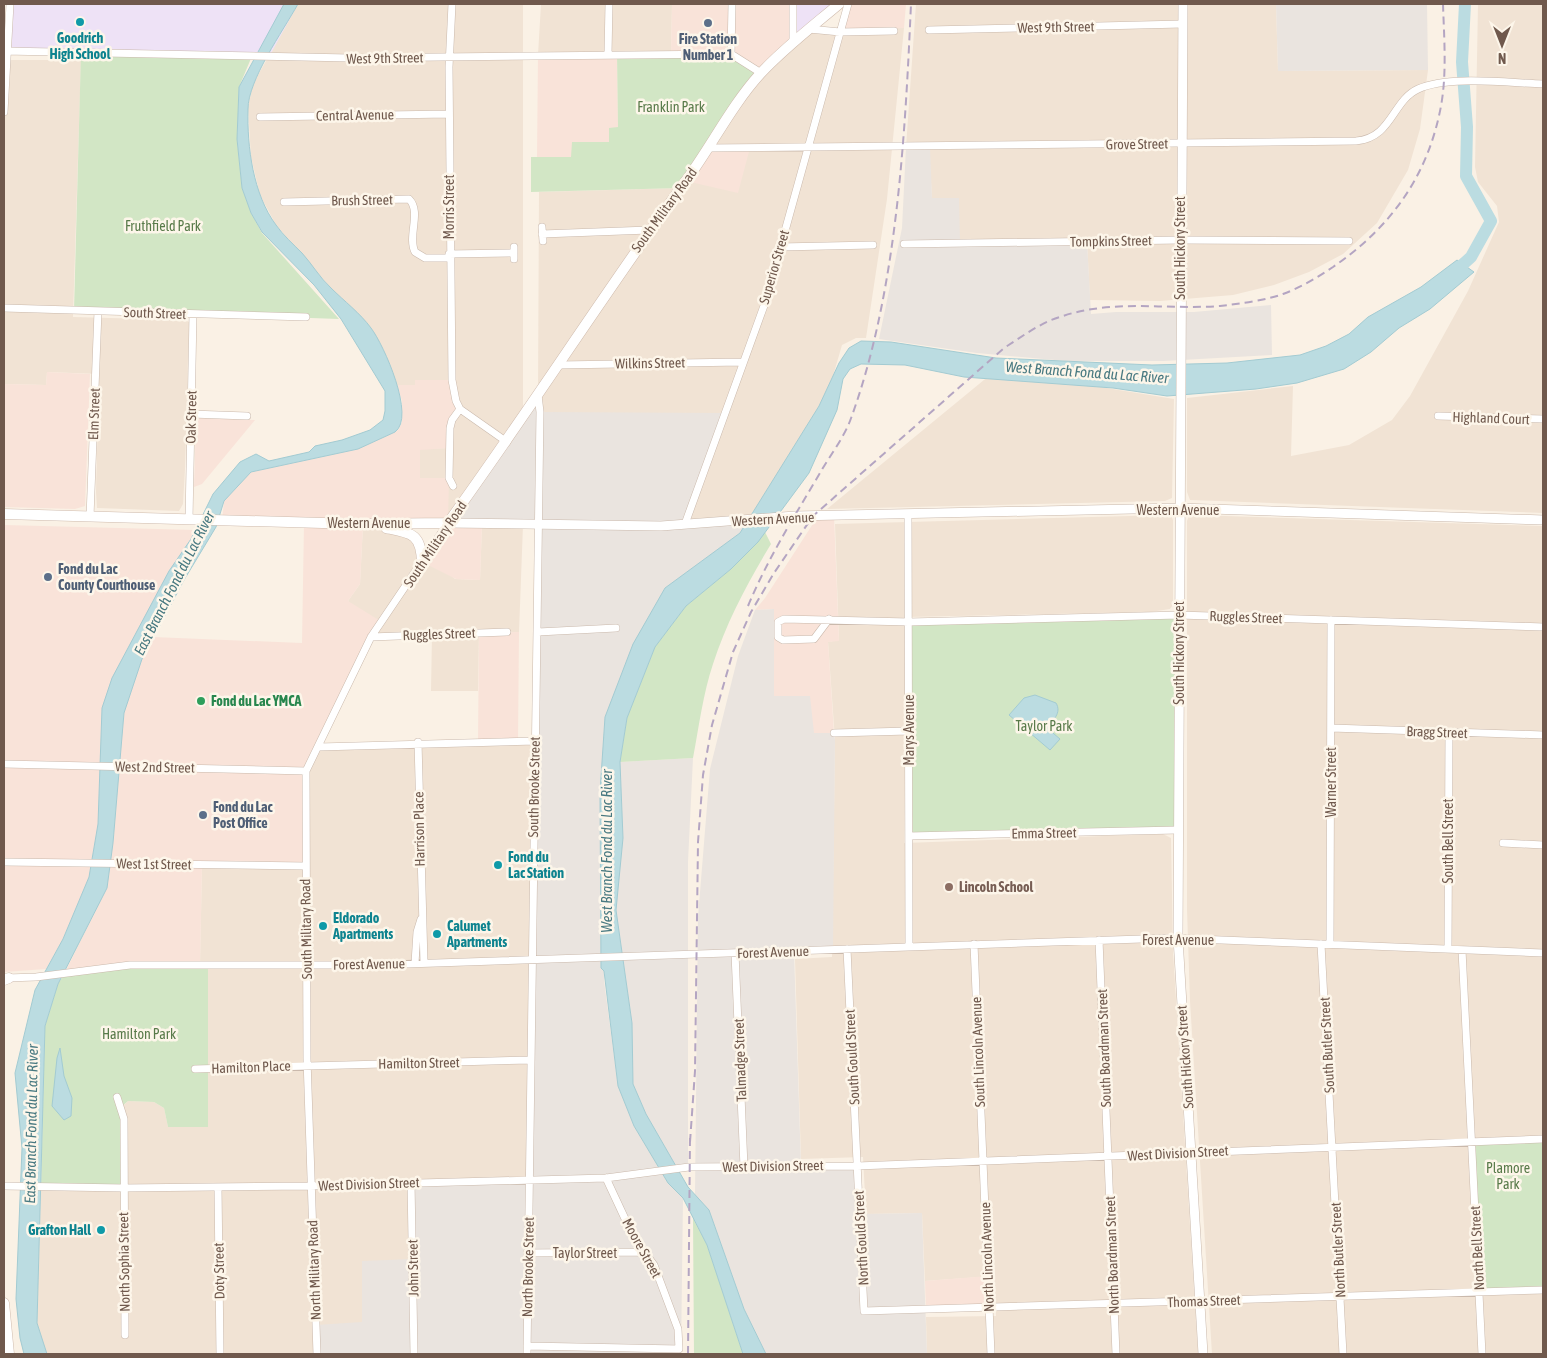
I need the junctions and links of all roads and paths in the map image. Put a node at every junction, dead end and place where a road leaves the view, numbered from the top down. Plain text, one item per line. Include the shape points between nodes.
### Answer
1 (10, 4) edge
2 (452, 4) edge
3 (609, 4) edge
4 (732, 4) edge
5 (793, 4) edge
6 (839, 4) edge
7 (848, 4) edge
8 (1183, 4) edge
9 (1182, 24) junction
10 (809, 30) junction
11 (929, 30) dead end
12 (894, 31) dead end
13 (840, 32) junction
14 (792, 44) junction
15 (5, 51) edge
16 (608, 54) junction
17 (731, 54) junction
18 (449, 57) junction
19 (760, 73) junction
20 (1543, 84) edge
21 (4, 112) edge
22 (449, 114) junction
23 (260, 117) dead end
24 (1180, 144) junction
25 (708, 148) junction
26 (807, 149) junction
27 (284, 202) dead end
28 (649, 230) junction
29 (542, 234) dead end
30 (1180, 240) junction
31 (1349, 241) dead end
32 (904, 244) dead end
33 (873, 245) dead end
34 (780, 247) junction
35 (514, 253) dead end
36 (449, 256) junction
37 (4, 308) edge
38 (98, 311) junction
39 (193, 314) junction
40 (306, 318) dead end
41 (742, 362) junction
42 (559, 365) junction
43 (538, 395) junction
44 (460, 409) junction
45 (191, 414) junction
46 (247, 416) dead end
47 (1438, 416) dead end
48 (1543, 419) edge
49 (506, 442) junction
50 (453, 486) dead end
51 (1179, 508) junction
52 (4, 514) edge
53 (908, 514) junction
54 (90, 517) junction
55 (193, 520) junction
56 (1543, 520) edge
57 (448, 523) junction
58 (358, 524) junction
59 (685, 524) junction
60 (538, 525) junction
61 (422, 562) junction
62 (1180, 615) junction
63 (829, 619) junction
64 (1331, 620) junction
65 (910, 622) junction
66 (1543, 627) edge
67 (616, 628) dead end
68 (507, 632) dead end
69 (538, 632) junction
70 (371, 636) junction
71 (1331, 728) junction
72 (909, 731) junction
73 (1449, 732) junction
74 (834, 733) dead end
75 (1543, 735) edge
76 (535, 740) junction
77 (418, 742) junction
78 (319, 747) junction
79 (4, 764) edge
80 (306, 771) junction
81 (1178, 830) junction
82 (909, 836) junction
83 (1503, 843) dead end
84 (1543, 845) edge
85 (4, 862) edge
86 (305, 866) junction
87 (421, 916) junction
88 (1178, 938) junction
89 (1099, 940) junction
90 (974, 944) junction
91 (1321, 944) junction
92 (1330, 944) junction
93 (909, 946) junction
94 (847, 949) junction
95 (1448, 949) junction
96 (1462, 950) junction
97 (735, 953) junction
98 (1543, 953) edge
99 (531, 959) junction
100 (424, 963) junction
101 (415, 964) junction
102 (306, 966) junction
103 (5, 979) edge
104 (531, 1060) junction
105 (308, 1066) junction
106 (195, 1069) dead end
107 (117, 1097) dead end
108 (1543, 1139) edge
109 (1471, 1142) junction
110 (1332, 1146) junction
111 (1191, 1152) junction
112 (1108, 1156) junction
113 (983, 1160) junction
114 (857, 1166) junction
115 (744, 1167) junction
116 (606, 1178) junction
117 (530, 1179) junction
118 (411, 1182) junction
119 (4, 1186) edge
120 (310, 1186) junction
121 (218, 1187) junction
122 (124, 1188) junction
123 (643, 1252) junction
124 (527, 1253) junction
125 (1543, 1290) edge
126 (1479, 1292) junction
127 (1340, 1297) junction
128 (1200, 1301) junction
129 (4, 1304) edge
130 (1114, 1304) junction
131 (989, 1308) junction
132 (864, 1310) joint
133 (125, 1335) dead end
134 (526, 1346) junction
135 (9, 1354) edge
136 (220, 1354) edge
137 (317, 1354) edge
138 (414, 1354) edge
139 (527, 1354) edge
140 (991, 1354) edge
141 (1116, 1354) edge
142 (1204, 1354) edge
143 (1344, 1354) edge
144 (1482, 1354) edge

1 - 15 street
2 - 18 street, Morris Street
3 - 16 street
4 - 17 street
5 - 14 street
6 - 10 main road, South Military Road
7 - 13 street, Superior Street
8 - 9 street, South Hickory Street
9 - 11 street, West 9th Street
9 - 24 street, South Hickory Street
10 - 13 street
10 - 14 main road, South Military Road
12 - 13 street
13 - 26 street, Superior Street
14 - 19 main road, South Military Road
15 - 18 street, West 9th Street
15 - 21 street
16 - 17 street, West 9th Street
16 - 18 street, West 9th Street
17 - 19 street
18 - 22 street, Morris Street
19 - 25 main road, South Military Road
20 - 24 street, Grove Street via 1448,81 1415,90 1387,125 1363,141
22 - 23 street, Central Avenue
22 - 36 street, Morris Street
24 - 26 street, Grove Street
24 - 30 street, South Hickory Street
25 - 26 street, Grove Street
25 - 28 main road, South Military Road
26 - 34 street, Superior Street
27 - 36 street, Brush Street via 409,199 414,208 415,252 425,258
28 - 29 street
28 - 42 main road, South Military Road
30 - 31 street, Tompkins Street
30 - 32 street, Tompkins Street
30 - 51 street, South Hickory Street
33 - 34 street
34 - 41 street, Superior Street via 765,303
35 - 36 street, Brush Street
36 - 44 street, Morris Street via 451,374
37 - 38 street, South Street
38 - 39 street, South Street
38 - 54 street, Elm Street
39 - 40 street, South Street
39 - 45 street, Oak Street
41 - 42 street, Wilkins Street
41 - 59 street, Superior Street
42 - 43 main road, South Military Road
43 - 49 main road, South Military Road
43 - 60 street, South Brooke Street
44 - 49 street
44 - 50 street via 450,428 449,478
45 - 46 street
45 - 55 street, Oak Street
47 - 48 street, Highland Court
49 - 57 main road, South Military Road
51 - 53 street, Western Avenue
51 - 56 street, Western Avenue
51 - 62 street, South Hickory Street
52 - 54 main road, Western Avenue
53 - 59 street, Western Avenue via 784,517
53 - 65 street, Marys Avenue
54 - 55 main road, Western Avenue
55 - 58 main road, Western Avenue
57 - 58 main road, Western Avenue
57 - 60 street, Western Avenue
57 - 61 street, South Military Road
58 - 61 main road via 414,536 420,544
59 - 60 street, Western Avenue
60 - 69 street, South Brooke Street
61 - 70 street, South Military Road
62 - 64 street, Ruggles Street
62 - 65 street, Ruggles Street
62 - 81 street, South Hickory Street
63 - 63 street, Ruggles Street via 780,620 778,637 783,640 814,639
63 - 65 street, Ruggles Street
64 - 66 street, Ruggles Street
64 - 71 street, Warner Street
65 - 72 street, Marys Avenue
67 - 69 street
68 - 70 street, Ruggles Street
69 - 76 street, South Brooke Street
70 - 78 street, South Military Road
71 - 73 street, Bragg Street
71 - 92 street, Warner Street
72 - 74 street
72 - 82 street, Marys Avenue
73 - 75 street, Bragg Street
73 - 95 street, South Bell Street
76 - 77 street
76 - 99 street, South Brooke Street
77 - 78 street
77 - 87 street, Harrison Place
78 - 80 street, South Military Road
79 - 80 street, West 2nd Street
80 - 86 street, South Military Road
81 - 82 street, Emma Street
81 - 88 street, South Hickory Street
82 - 93 street, Marys Avenue
83 - 84 street
85 - 86 street, West 1st Street
86 - 102 street, South Military Road
87 - 100 street, Harrison Place
87 - 101 street, Harrison Place
88 - 89 street, Forest Avenue
88 - 91 street, Forest Avenue
88 - 111 street, South Hickory Street
89 - 90 street, Forest Avenue
89 - 112 street, South Boardman Street
90 - 93 street, Forest Avenue
90 - 113 street, South Lincoln Avenue
91 - 92 street, Forest Avenue
91 - 110 street, South Butler Street
92 - 95 street, Forest Avenue
93 - 94 street, Forest Avenue
94 - 97 street, Forest Avenue
94 - 114 street, South Gould Street
95 - 96 street, Forest Avenue
96 - 98 street, Forest Avenue
96 - 109 street
97 - 99 street, Forest Avenue
97 - 115 street, Talmadge Street
99 - 100 street, Forest Avenue
99 - 104 street, South Brooke Street
100 - 101 street, Forest Avenue
101 - 102 street, Forest Avenue
102 - 103 street, Forest Avenue via 130,965
102 - 105 street, South Military Road
104 - 105 street, Hamilton Street
104 - 117 street, South Brooke Street
105 - 106 street, Hamilton Place
105 - 120 street, South Military Road
107 - 122 street, North Sophia Street via 124,1119
108 - 109 street, West Division Street
109 - 110 street, West Division Street
109 - 126 street, North Bell Street
110 - 111 street, West Division Street
110 - 127 street, North Butler Street
111 - 112 street, West Division Street
111 - 128 street, South Hickory Street
112 - 113 street, West Division Street
112 - 130 street, North Boardman Street
113 - 114 street, West Division Street
113 - 131 street, North Lincoln Avenue
114 - 115 street, West Division Street
114 - 132 street, North Gould Street
115 - 116 street, West Division Street via 685,1168
116 - 117 street, West Division Street
116 - 123 street, Moore Street
117 - 118 street, West Division Street
117 - 124 street, North Brooke Street
118 - 120 street, West Division Street
118 - 138 street, John Street
119 - 122 street, West Division Street
120 - 121 street, West Division Street
120 - 137 street, North Military Road
121 - 122 street, West Division Street
121 - 136 street, Doty Street
122 - 133 street, North Sophia Street
123 - 124 street, Taylor Street
123 - 134 street, Moore Street via 654,1265 678,1329 679,1349
124 - 134 street, North Brooke Street
125 - 126 street, Thomas Street
126 - 127 street, Thomas Street
126 - 144 street, North Bell Street
127 - 128 street, Thomas Street
127 - 143 street, North Butler Street
128 - 130 street, Thomas Street
128 - 142 street, South Hickory Street
129 - 135 main road
130 - 131 street, Thomas Street
130 - 141 street, North Boardman Street
131 - 132 street, Thomas Street
131 - 140 street, North Lincoln Avenue
134 - 139 street, North Brooke Street

